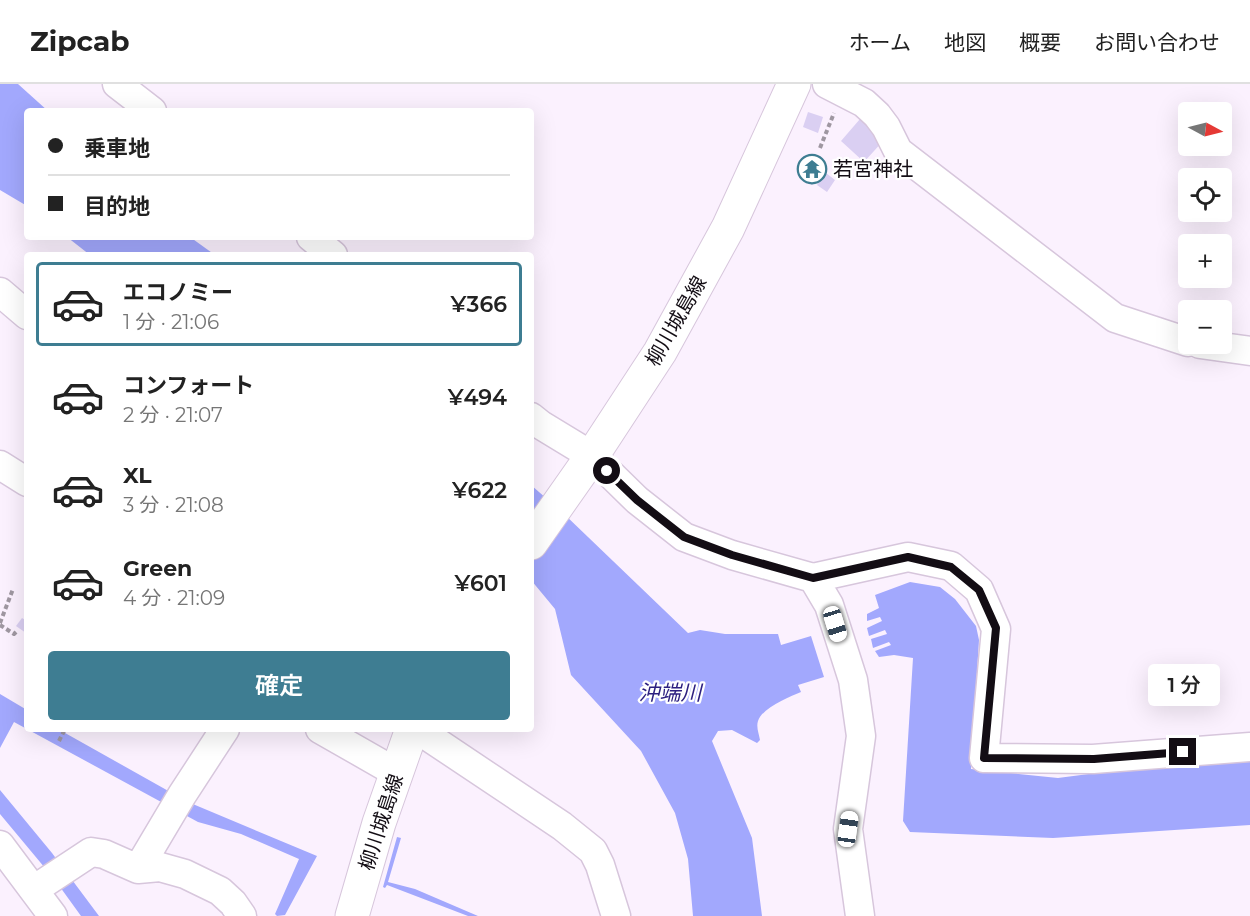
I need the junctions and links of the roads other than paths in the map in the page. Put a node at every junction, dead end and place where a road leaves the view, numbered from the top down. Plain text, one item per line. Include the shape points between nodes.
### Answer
1 (117, 84) edge
2 (794, 84) edge
3 (835, 88) edge
4 (148, 108) edge
5 (314, 240) edge
6 (329, 252) edge
7 (0, 292) edge
8 (24, 312) edge
9 (1178, 339) edge
10 (1232, 348) edge
11 (1250, 351) edge
12 (534, 419) edge
13 (592, 456) junction
14 (0, 465) edge
15 (24, 480) edge
16 (534, 539) edge
17 (813, 578) junction
18 (223, 732) edge
19 (325, 732) edge
20 (411, 732) edge
21 (421, 732) edge
22 (1250, 747) edge
23 (397, 772) junction
24 (0, 845) edge
25 (138, 869) junction
26 (51, 879) junction
27 (53, 916) edge
28 (242, 916) edge
29 (352, 916) edge
30 (616, 916) edge
31 (860, 916) edge

1 - 4 street
2 - 13 main road, 柳川城島線 via 728,228 660,352
3 - 9 street via 864,104 892,139 1115,318
5 - 6 street
7 - 8 street
10 - 11 street
12 - 13 street
13 - 16 main road, 柳川城島線
13 - 17 street via 637,500 684,537
14 - 15 street
17 - 22 street via 908,557 951,567 979,590 996,628 984,758 1094,759
17 - 31 street via 829,605 852,680 861,736 848,829
18 - 25 street
19 - 23 street
20 - 23 main road, 柳川城島線
21 - 30 street via 593,851
23 - 29 main road, 柳川城島線
24 - 26 street
25 - 26 street via 91,852
25 - 28 street via 160,867 185,873 220,891
26 - 27 street

